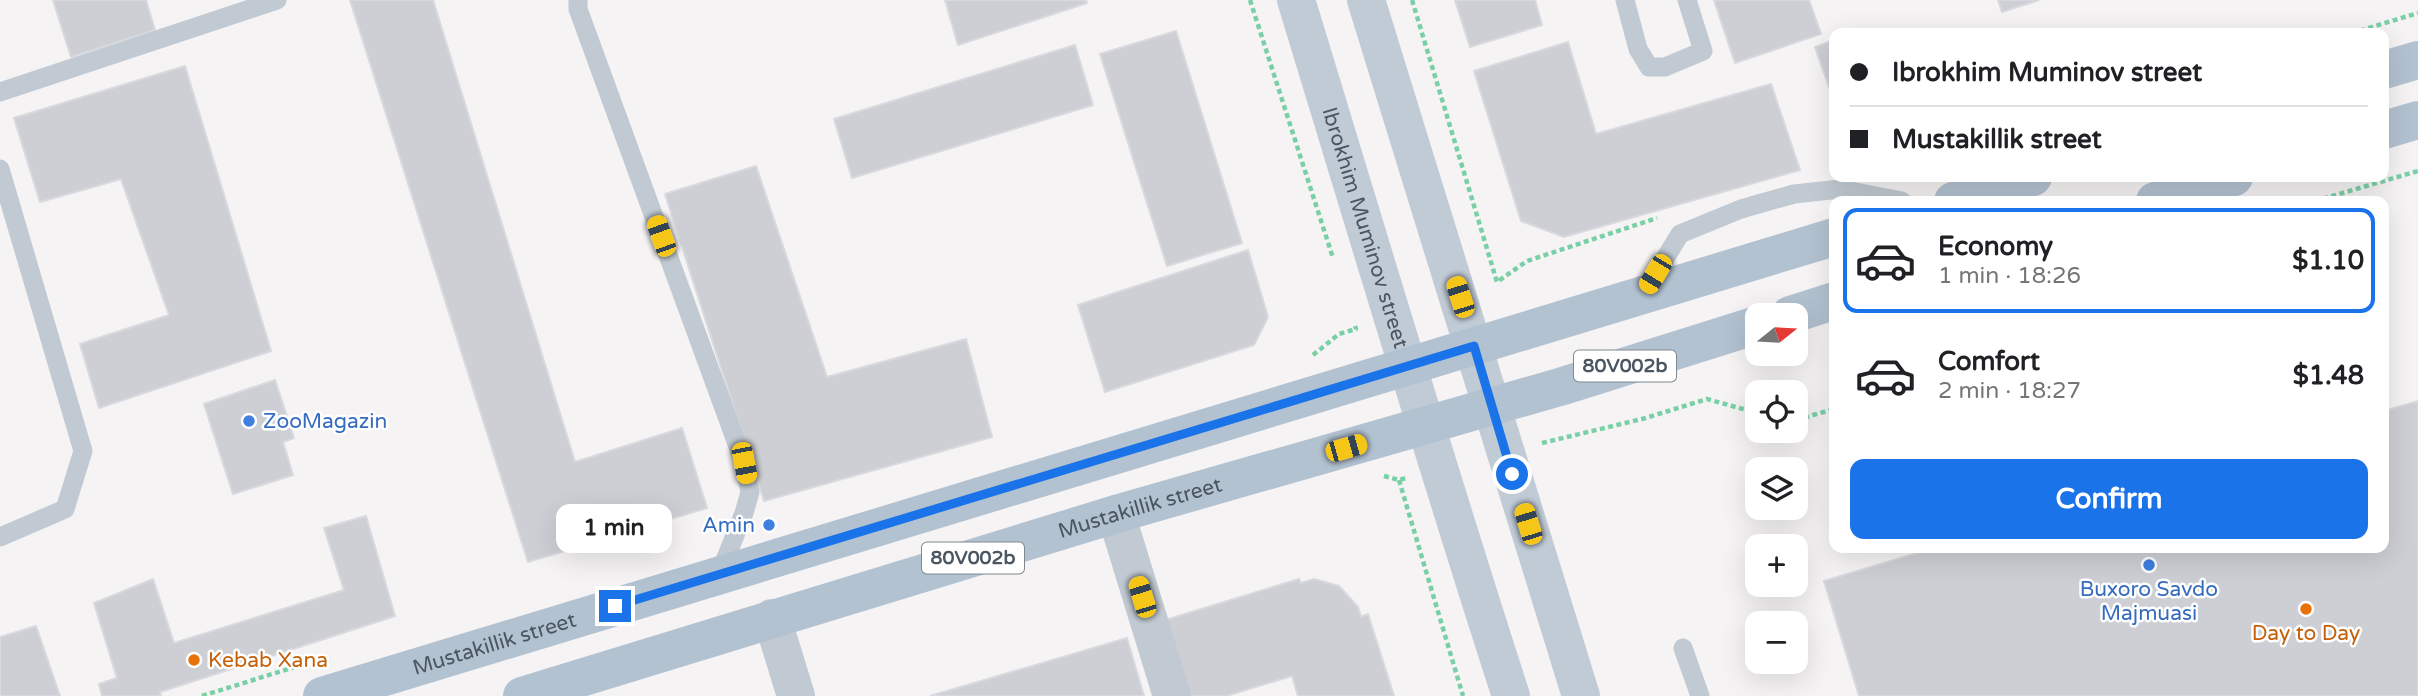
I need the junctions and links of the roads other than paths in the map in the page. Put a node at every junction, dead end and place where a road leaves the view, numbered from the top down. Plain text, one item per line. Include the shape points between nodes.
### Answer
1 (277, 0) edge
2 (578, 0) edge
3 (1296, 0) edge
4 (1366, 0) edge
5 (1625, 0) edge
6 (1687, 0) edge
7 (2418, 60) edge
8 (2389, 69) edge
9 (0, 92) edge
10 (2418, 120) edge
11 (2389, 129) edge
12 (0, 169) edge
13 (2016, 182) edge
14 (2218, 182) edge
15 (1876, 196) edge
16 (1970, 196) edge
17 (2171, 196) edge
18 (7, 216) edge
19 (1829, 239) edge
20 (1643, 295) junction
21 (1829, 303) edge
22 (1808, 309) edge
23 (1745, 329) edge
24 (1474, 346) junction
25 (1407, 366) junction
26 (1492, 406) junction
27 (1425, 426) junction
28 (1116, 514) junction
29 (0, 537) edge
30 (719, 575) junction
31 (772, 618) junction
32 (1684, 648) dead end
33 (322, 696) edge
34 (522, 696) edge
35 (796, 696) edge
36 (1172, 696) edge
37 (1511, 696) edge
38 (1581, 696) edge
39 (1700, 696) edge

1 - 9 lane
2 - 30 lane via 744,463 750,492
3 - 25 main road, Ibrokhim Muminov street
4 - 24 main road
5 - 6 lane via 1638,49 1648,67 1665,67 1703,51
7 - 8 main road
10 - 11 main road
12 - 18 lane
13 - 16 main road
14 - 17 main road
15 - 20 lane via 1840,189 1794,194 1680,234
18 - 29 lane via 83,451 65,509
19 - 20 main road, Mustakillik street
20 - 24 main road, Mustakillik street
21 - 22 main road
23 - 26 main road, Mustakillik street / 80V002b
24 - 25 main road, Mustakillik street
24 - 26 main road
25 - 27 main road, Ibrokhim Muminov street
25 - 30 main road, Mustakillik street / 80V002b
26 - 27 main road, Mustakillik street
26 - 38 main road
27 - 28 main road, Mustakillik street / 80V002b
27 - 37 main road, Ibrokhim Muminov street
28 - 31 main road, Mustakillik street / 80V002b
28 - 36 street
30 - 33 main road, Mustakillik street / 80V002b
31 - 34 main road, Mustakillik street / 80V002b
31 - 35 street
32 - 39 lane

